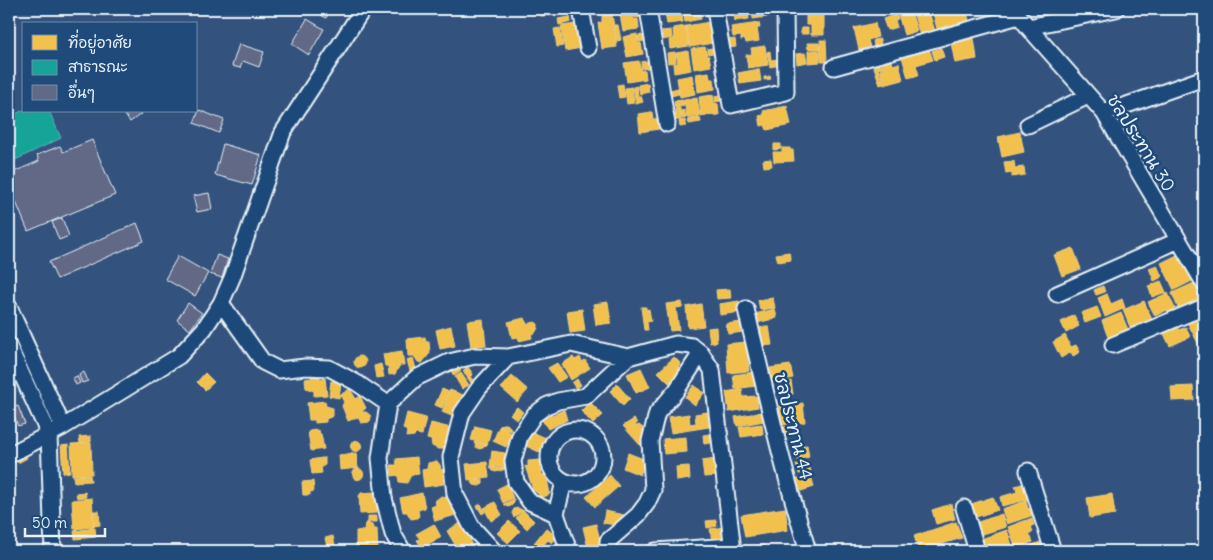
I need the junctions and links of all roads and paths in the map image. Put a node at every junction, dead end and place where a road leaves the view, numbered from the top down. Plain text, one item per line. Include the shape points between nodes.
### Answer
1 (363, 9) edge
2 (581, 9) edge
3 (648, 9) edge
4 (715, 9) edge
5 (785, 9) edge
6 (1116, 9) edge
7 (1020, 17) edge
8 (588, 48) dead end
9 (834, 67) dead end
10 (1204, 78) edge
11 (1088, 96) junction
12 (1104, 113) junction
13 (667, 124) dead end
14 (1028, 125) dead end
15 (1179, 240) junction
16 (1203, 277) edge
17 (1057, 294) dead end
18 (222, 303) junction
19 (9, 307) edge
20 (1204, 307) edge
21 (746, 309) dead end
22 (1113, 345) dead end
23 (9, 347) edge
24 (701, 353) junction
25 (508, 357) junction
26 (628, 357) junction
27 (388, 404) junction
28 (63, 427) junction
29 (49, 434) junction
30 (9, 455) edge
31 (1028, 471) dead end
32 (564, 482) dead end
33 (964, 508) dead end
34 (556, 514) junction
35 (733, 549) edge
36 (53, 551) edge
37 (403, 551) edge
38 (494, 551) edge
39 (569, 551) edge
40 (608, 551) edge
41 (655, 551) edge
42 (808, 551) edge
43 (977, 551) edge
44 (1053, 551) edge

1 - 18 street via 283,132
2 - 8 street
3 - 13 street
4 - 5 street via 731,105 786,92
6 - 7 street
7 - 9 street
7 - 11 street, ชลประทาน 30
10 - 12 street
11 - 12 street, ชลประทาน 30
11 - 14 street
12 - 15 street, ชลประทาน 30
15 - 16 street, ชลประทาน 30
15 - 17 street
18 - 27 street via 263,362 279,370 329,368
18 - 28 street via 179,356
19 - 28 street
20 - 22 street
21 - 42 street, ชลประทาน 44 via 771,418
23 - 29 street
24 - 26 street via 692,346 676,344
24 - 35 street via 712,370
24 - 40 street via 657,413 650,441 654,490 638,515 608,541
25 - 26 street via 571,344
25 - 27 street via 475,356 448,362 416,378
25 - 38 street via 479,388 462,413 451,457 455,494 472,527
26 - 34 street via 586,396 546,406 534,415 520,436 513,461 516,482 530,502
27 - 37 street via 380,458 384,498 393,534
28 - 29 street
29 - 30 street
29 - 36 street
31 - 44 street
32 - 34 street
33 - 43 street
34 - 39 street
35 - 41 street

